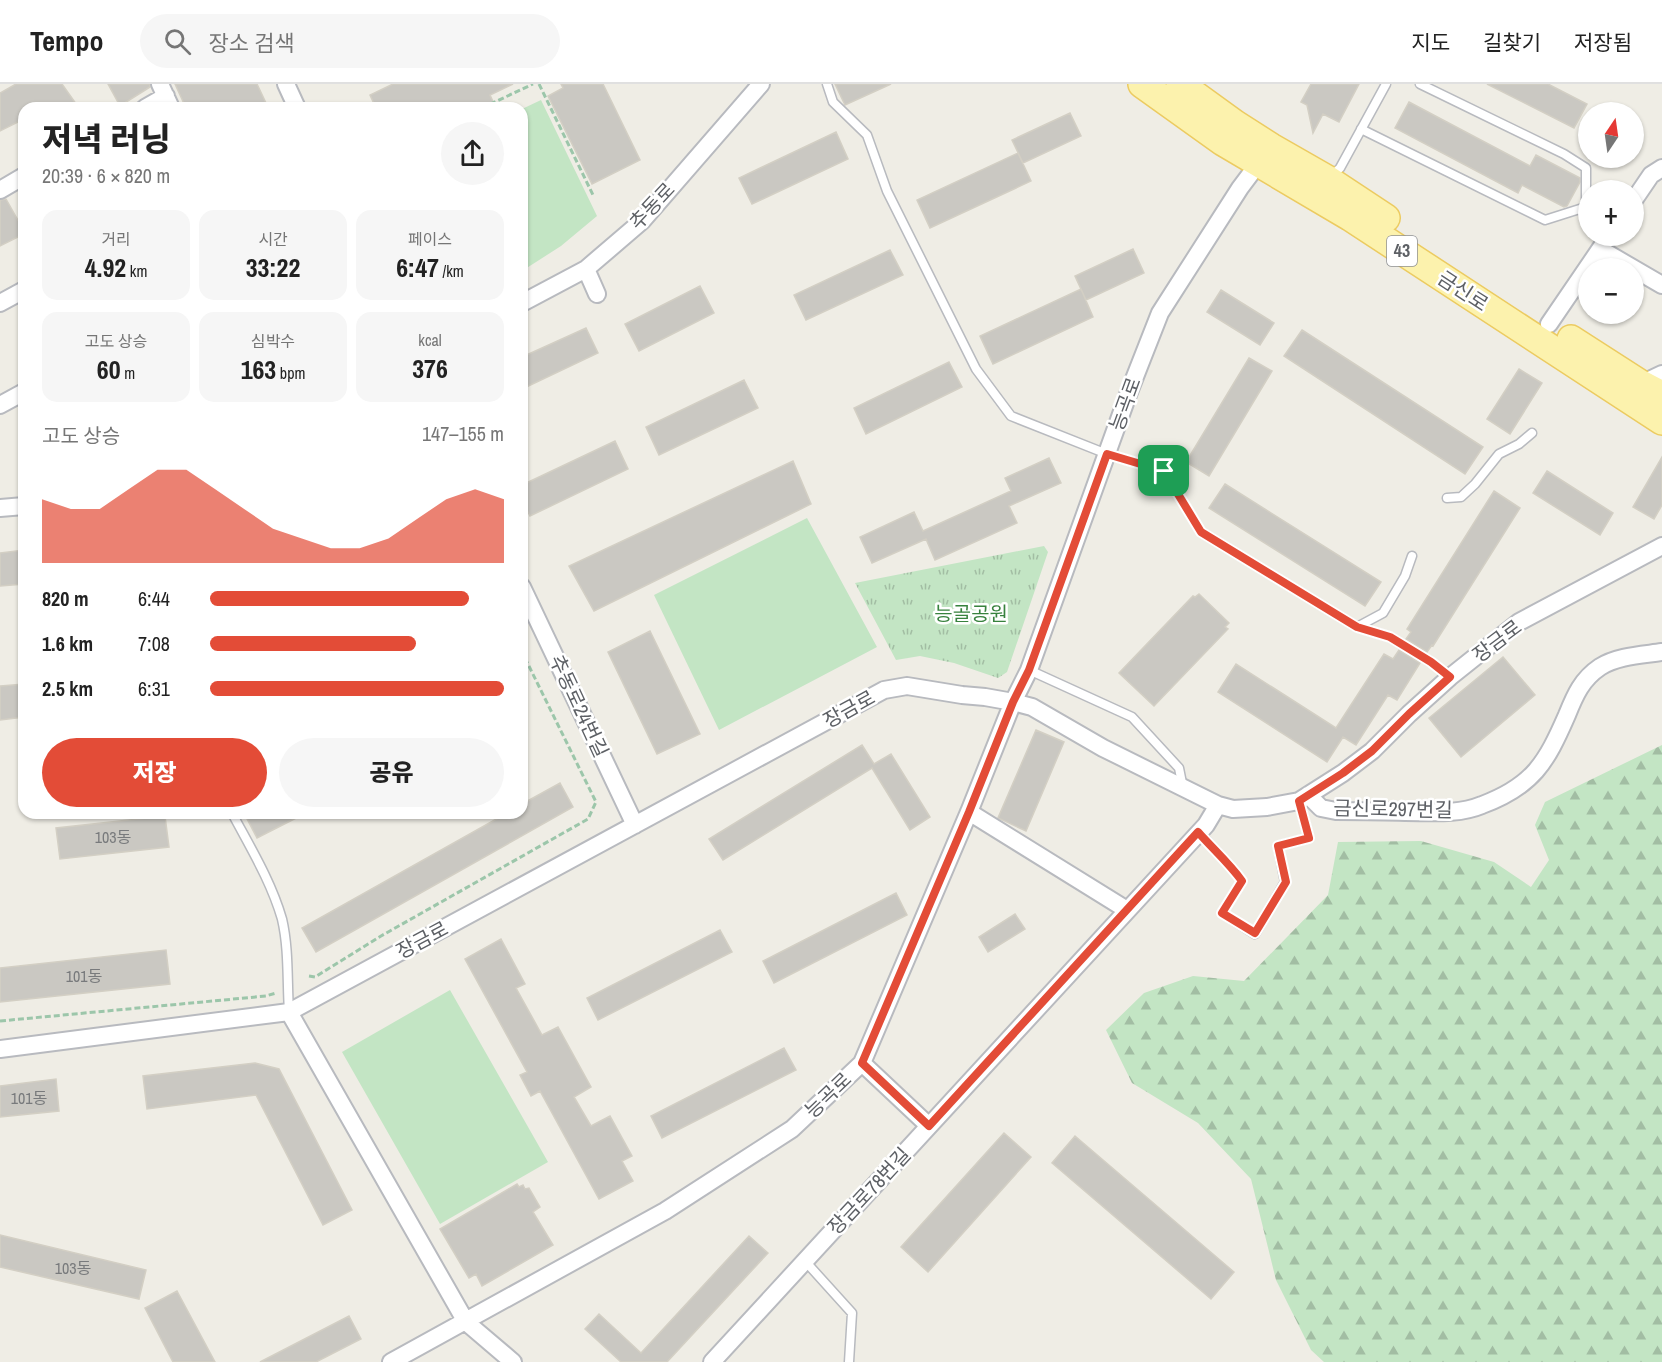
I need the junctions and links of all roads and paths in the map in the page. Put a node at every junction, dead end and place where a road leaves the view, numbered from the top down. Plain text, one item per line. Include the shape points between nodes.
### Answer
1 (286, 84) edge
2 (533, 84) edge
3 (539, 84) edge
4 (761, 84) edge
5 (827, 84) edge
6 (1142, 84) edge
7 (1179, 84) edge
8 (1386, 84) edge
9 (1420, 84) edge
10 (294, 102) edge
11 (495, 102) edge
12 (1361, 129) junction
13 (1265, 155) junction
14 (1662, 168) edge
15 (1327, 179) junction
16 (18, 180) edge
17 (1644, 185) edge
18 (0, 190) edge
19 (593, 195) dead end
20 (1602, 246) edge
21 (1610, 246) edge
22 (586, 268) junction
23 (1662, 285) edge
24 (18, 293) edge
25 (597, 294) dead end
26 (528, 300) edge
27 (0, 303) edge
28 (1549, 324) junction
29 (1655, 384) edge
30 (18, 395) edge
31 (0, 405) edge
32 (1662, 421) edge
33 (1532, 433) dead end
34 (1107, 454) junction
35 (1447, 498) dead end
36 (18, 506) edge
37 (0, 508) edge
38 (1662, 546) edge
39 (1412, 556) dead end
40 (528, 600) edge
41 (1357, 627) junction
42 (1662, 652) edge
43 (528, 664) edge
44 (1029, 670) junction
45 (1450, 677) junction
46 (1013, 702) junction
47 (1184, 788) junction
48 (1304, 798) junction
49 (1218, 805) junction
50 (969, 812) junction
51 (235, 819) edge
52 (635, 825) junction
53 (1198, 832) junction
54 (1126, 910) junction
55 (309, 976) dead end
56 (279, 987) dead end
57 (289, 1012) junction
58 (0, 1021) edge
59 (0, 1049) edge
60 (862, 1063) junction
61 (929, 1126) junction
62 (805, 1261) junction
63 (466, 1322) junction
64 (391, 1362) edge
65 (513, 1362) edge
66 (712, 1362) edge
67 (849, 1362) edge

1 - 10 street
2 - 11 path
3 - 19 path
4 - 22 street, 추동로 via 642,221
5 - 34 lane via 833,102 867,135 887,191 976,369 1011,416
6 - 13 main road, 금신로 / 43 via 1223,142
7 - 13 main road, 금신로 / 43 via 1235,124
8 - 12 lane
9 - 12 lane via 1586,168 1586,207 1545,220
12 - 15 lane via 1340,168
13 - 15 main road, 금신로 / 43
13 - 32 main road, 금신로 / 43 via 1350,217
13 - 34 street, 능곡로 via 1160,313
14 - 17 street
15 - 28 main road, 금신로 / 43
16 - 18 street
20 - 28 street
21 - 23 street
22 - 25 street
22 - 26 street, 추동로
24 - 27 street
28 - 29 main road, 금신로 / 43
30 - 31 street
33 - 35 lane via 1499,454 1461,497
34 - 41 lane via 1164,471 1201,532
34 - 44 street, 능곡로
36 - 37 street
38 - 45 street, 장금로 via 1519,622
39 - 41 lane via 1383,613
40 - 52 street, 추동로24번길
41 - 45 lane via 1390,637
42 - 48 street, 금신로297번길 via 1602,665 1586,678 1535,773 1514,790 1480,806 1449,813 1336,811
43 - 55 path via 596,802 588,819 315,977
44 - 46 street, 능곡로
44 - 47 lane via 1132,717 1179,768
45 - 48 street, 장금로 via 1372,751
46 - 47 street, 장금로 via 1032,707
46 - 50 street, 능곡로
46 - 52 street, 장금로 via 907,686 884,690
47 - 49 street, 장금로
48 - 49 street, 장금로 via 1247,810
48 - 53 lane via 1309,838 1278,846 1286,882 1255,933 1222,913 1242,881
49 - 53 street, 장금로78번길
50 - 54 street
50 - 60 street, 능곡로
51 - 57 lane via 269,881 282,919
52 - 57 street, 장금로
53 - 54 street, 장금로78번길
54 - 61 street, 장금로78번길
56 - 58 path via 278,992 266,996
57 - 59 street, 장금로
57 - 63 street
60 - 61 street
60 - 63 street, 능곡로 via 792,1129 665,1211
61 - 62 street, 장금로78번길
62 - 66 street, 장금로78번길
62 - 67 lane via 852,1313
63 - 64 street, 능곡로
63 - 65 street

